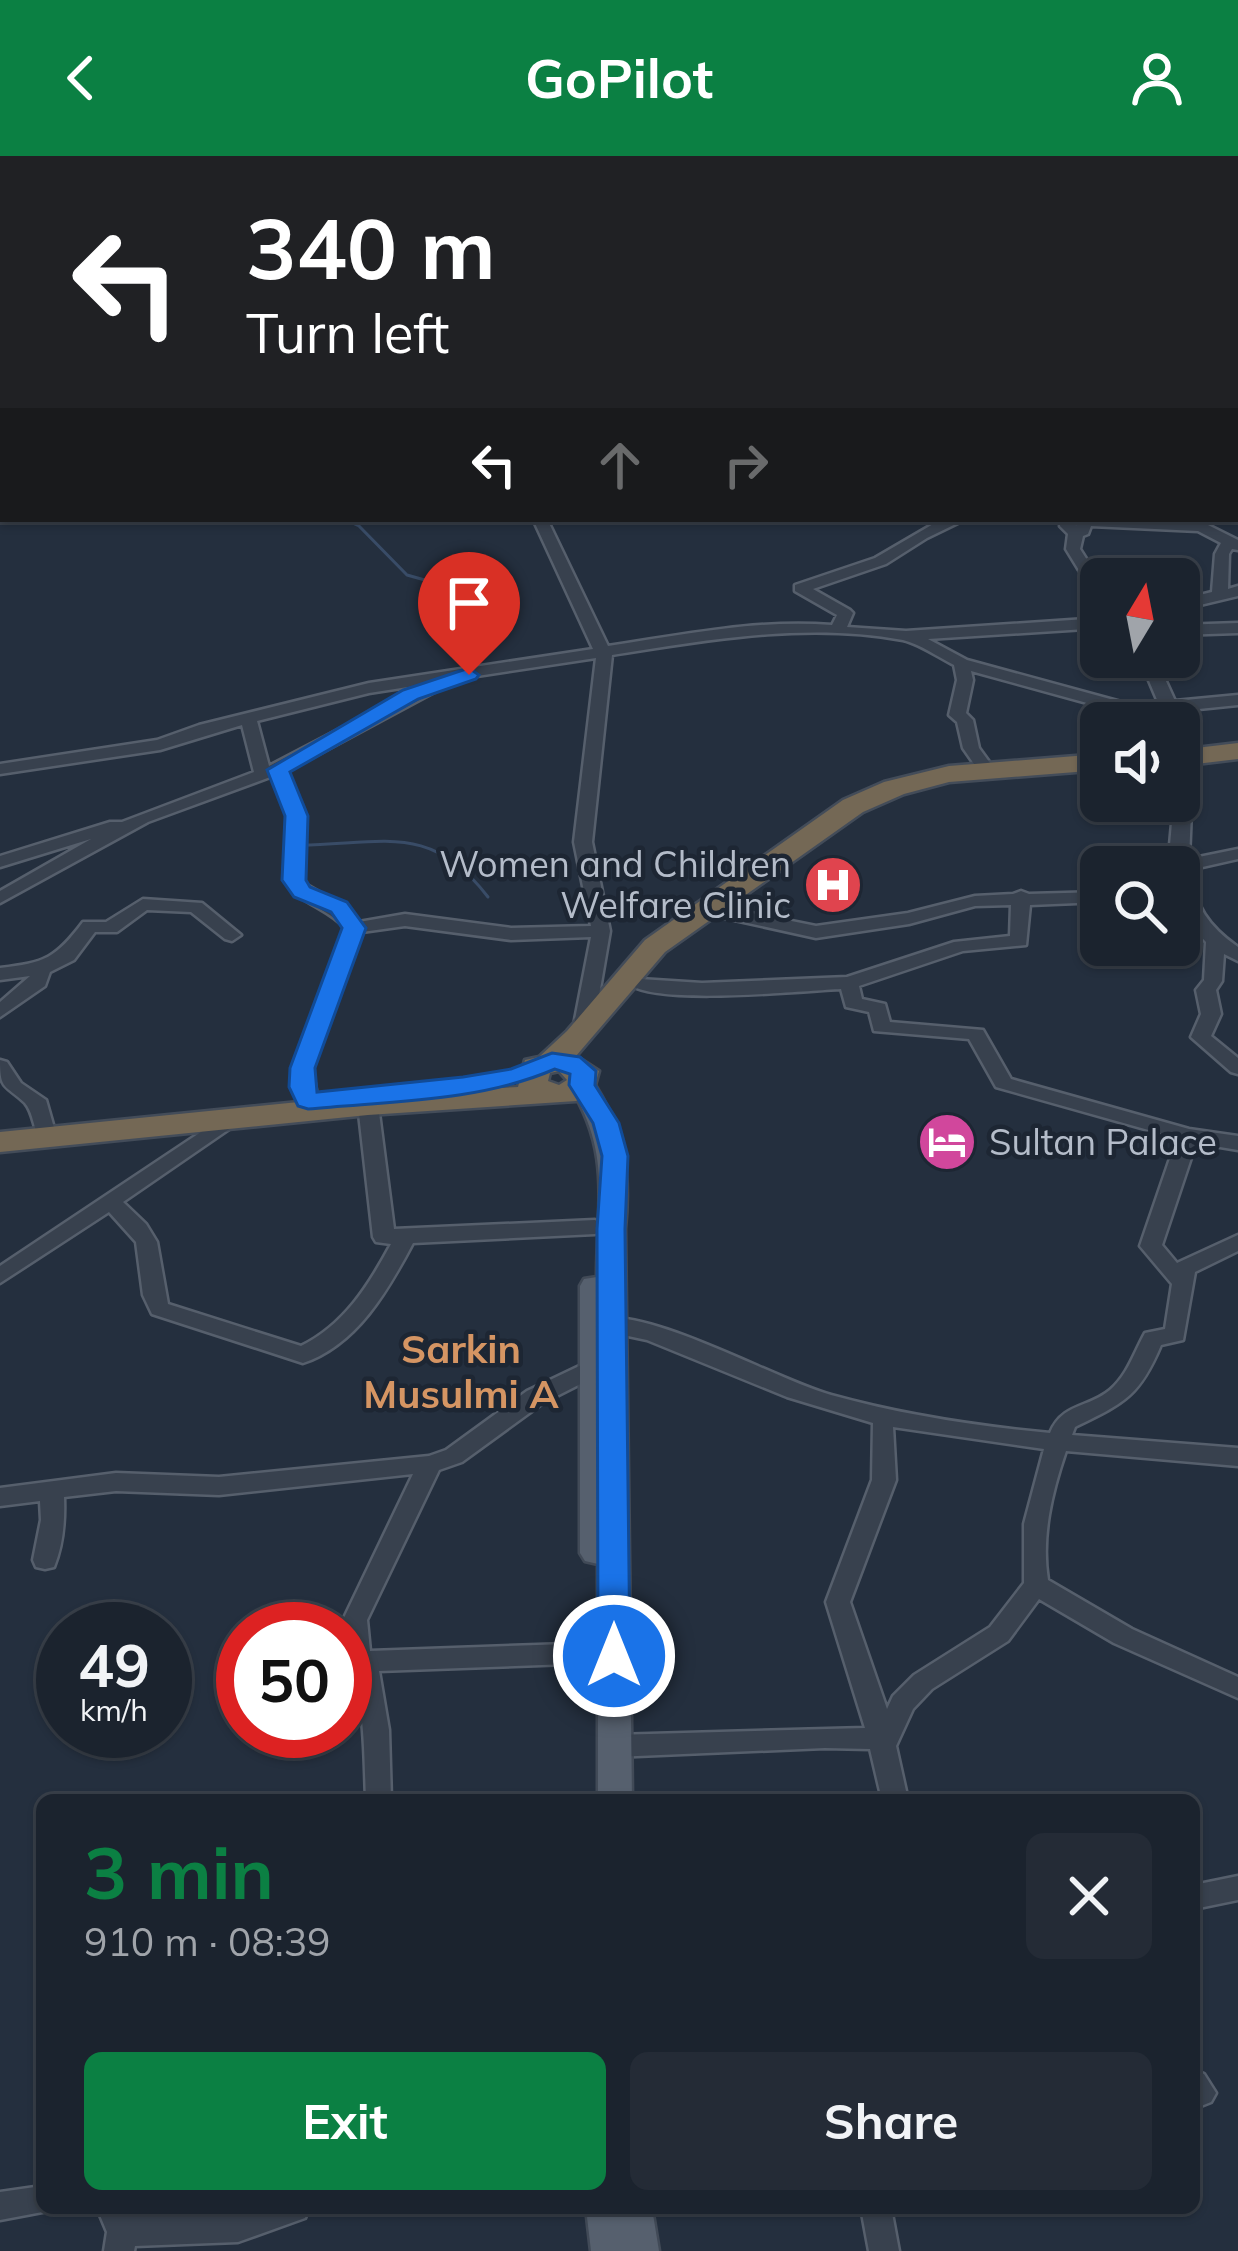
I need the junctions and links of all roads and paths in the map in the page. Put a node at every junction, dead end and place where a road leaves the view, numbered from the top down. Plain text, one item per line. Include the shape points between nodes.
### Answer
1 (540, 522) edge
2 (950, 522) edge
3 (1113, 522) edge
4 (1200, 525) edge
5 (1072, 526) edge
6 (1233, 544) edge
7 (1080, 560) edge
8 (1229, 592) edge
9 (1080, 624) edge
10 (1238, 628) edge
11 (838, 629) junction
12 (1200, 629) edge
13 (906, 636) junction
14 (604, 653) junction
15 (961, 664) junction
16 (469, 675) junction
17 (1238, 700) edge
18 (1102, 702) edge
19 (248, 720) junction
20 (1200, 727) edge
21 (1200, 745) edge
22 (1200, 748) edge
23 (1238, 751) edge
24 (1238, 760) edge
25 (1080, 766) edge
26 (1080, 767) edge
27 (0, 769) edge
28 (987, 770) junction
29 (271, 772) junction
30 (134, 823) junction
31 (1238, 854) edge
32 (0, 862) edge
33 (1200, 862) edge
34 (1021, 896) junction
35 (1080, 897) edge
36 (0, 898) edge
37 (722, 912) junction
38 (1200, 927) edge
39 (354, 928) junction
40 (601, 931) junction
41 (232, 935) dead end
42 (1215, 943) junction
43 (1238, 955) edge
44 (42, 969) junction
45 (0, 974) edge
46 (850, 983) junction
47 (640, 986) junction
48 (0, 1011) edge
49 (583, 1030) junction
50 (0, 1066) edge
51 (1238, 1068) edge
52 (560, 1079) junction
53 (308, 1101) junction
54 (368, 1105) junction
55 (228, 1120) junction
56 (44, 1128) junction
57 (0, 1132) edge
58 (1188, 1135) junction
59 (0, 1142) edge
60 (1238, 1143) edge
61 (110, 1202) junction
62 (595, 1227) junction
63 (404, 1240) junction
64 (1238, 1242) edge
65 (0, 1276) edge
66 (1180, 1280) junction
67 (602, 1339) junction
68 (882, 1427) junction
69 (1056, 1448) junction
70 (1238, 1457) edge
71 (430, 1464) junction
72 (1238, 1468) edge
73 (52, 1490) junction
74 (0, 1497) edge
75 (45, 1560) dead end
76 (1036, 1585) junction
77 (364, 1602) edge
78 (596, 1653) junction
79 (372, 1661) edge
80 (1238, 1688) edge
81 (372, 1710) edge
82 (882, 1739) junction
83 (614, 1746) junction
84 (379, 1794) edge
85 (597, 1794) edge
86 (616, 1794) edge
87 (894, 1794) edge
88 (1238, 1888) edge
89 (1200, 1897) edge
90 (36, 2201) edge
91 (0, 2206) edge
92 (276, 2214) edge
93 (605, 2214) edge
94 (634, 2214) edge
95 (877, 2214) edge
96 (118, 2230) edge
97 (610, 2251) edge
98 (639, 2251) edge
99 (884, 2251) edge

1 - 14 street
2 - 11 street via 858,569 800,587 845,613
3 - 4 street
4 - 6 street
5 - 7 street
6 - 8 street via 1222,554
9 - 13 street
10 - 12 street
11 - 13 street
11 - 14 street via 738,631
13 - 15 street
14 - 16 street
14 - 40 street via 584,842
15 - 18 street
15 - 28 street via 957,715
16 - 19 street via 369,688
16 - 29 street via 410,694
17 - 20 street
19 - 27 street via 160,745
19 - 29 street
21 - 23 highway
22 - 24 highway
25 - 28 highway
26 - 37 highway via 898,794
28 - 49 highway via 894,788 838,815 656,946
29 - 30 street
29 - 39 street via 296,816 294,880 302,892 339,907
30 - 32 street
30 - 36 street
31 - 33 street
34 - 35 street
34 - 37 street via 816,932
34 - 46 street via 1019,941 961,946
37 - 47 highway
38 - 42 street
39 - 40 street via 405,920 511,934
39 - 53 street via 302,1068
40 - 49 street
41 - 44 street via 196,907 142,904 110,928 90,926 67,956
42 - 43 street
42 - 51 street via 1206,990 1211,1014 1201,1037
44 - 45 street
44 - 48 street via 38,982
46 - 47 street
46 - 58 street via 853,1003 878,1008 881,1028 976,1034 1003,1084
47 - 52 highway
49 - 52 highway
50 - 56 street via 39,1104
52 - 53 highway via 517,1076
52 - 54 highway
52 - 62 main road via 597,1141
52 - 67 main road via 606,1123 615,1156
53 - 56 highway
54 - 55 highway
54 - 63 street via 382,1231
55 - 59 highway
55 - 61 street
56 - 57 highway
58 - 60 street
58 - 66 street via 1151,1246
61 - 63 street via 150,1250 160,1309 303,1355 350,1320
61 - 65 street
62 - 63 street
62 - 67 main road
64 - 66 street via 1188,1264
66 - 69 street via 1175,1335 1153,1338 1117,1396 1070,1417
67 - 68 street via 802,1409
67 - 69 street via 820,1400
67 - 71 street via 536,1397 454,1456
67 - 78 main road
67 - 83 main road
68 - 69 street
68 - 82 street via 884,1480 838,1602
69 - 70 street
69 - 72 street
69 - 76 street via 1034,1552
71 - 73 street via 219,1486 116,1482
71 - 77 street
73 - 74 street
73 - 75 street
76 - 80 street
76 - 82 street via 999,1634 902,1703
78 - 79 street
78 - 85 main road
81 - 84 street
82 - 83 street
82 - 87 street
83 - 86 main road
88 - 89 street
90 - 91 street
92 - 96 street via 238,2227
93 - 97 main road
94 - 98 main road
95 - 99 street

